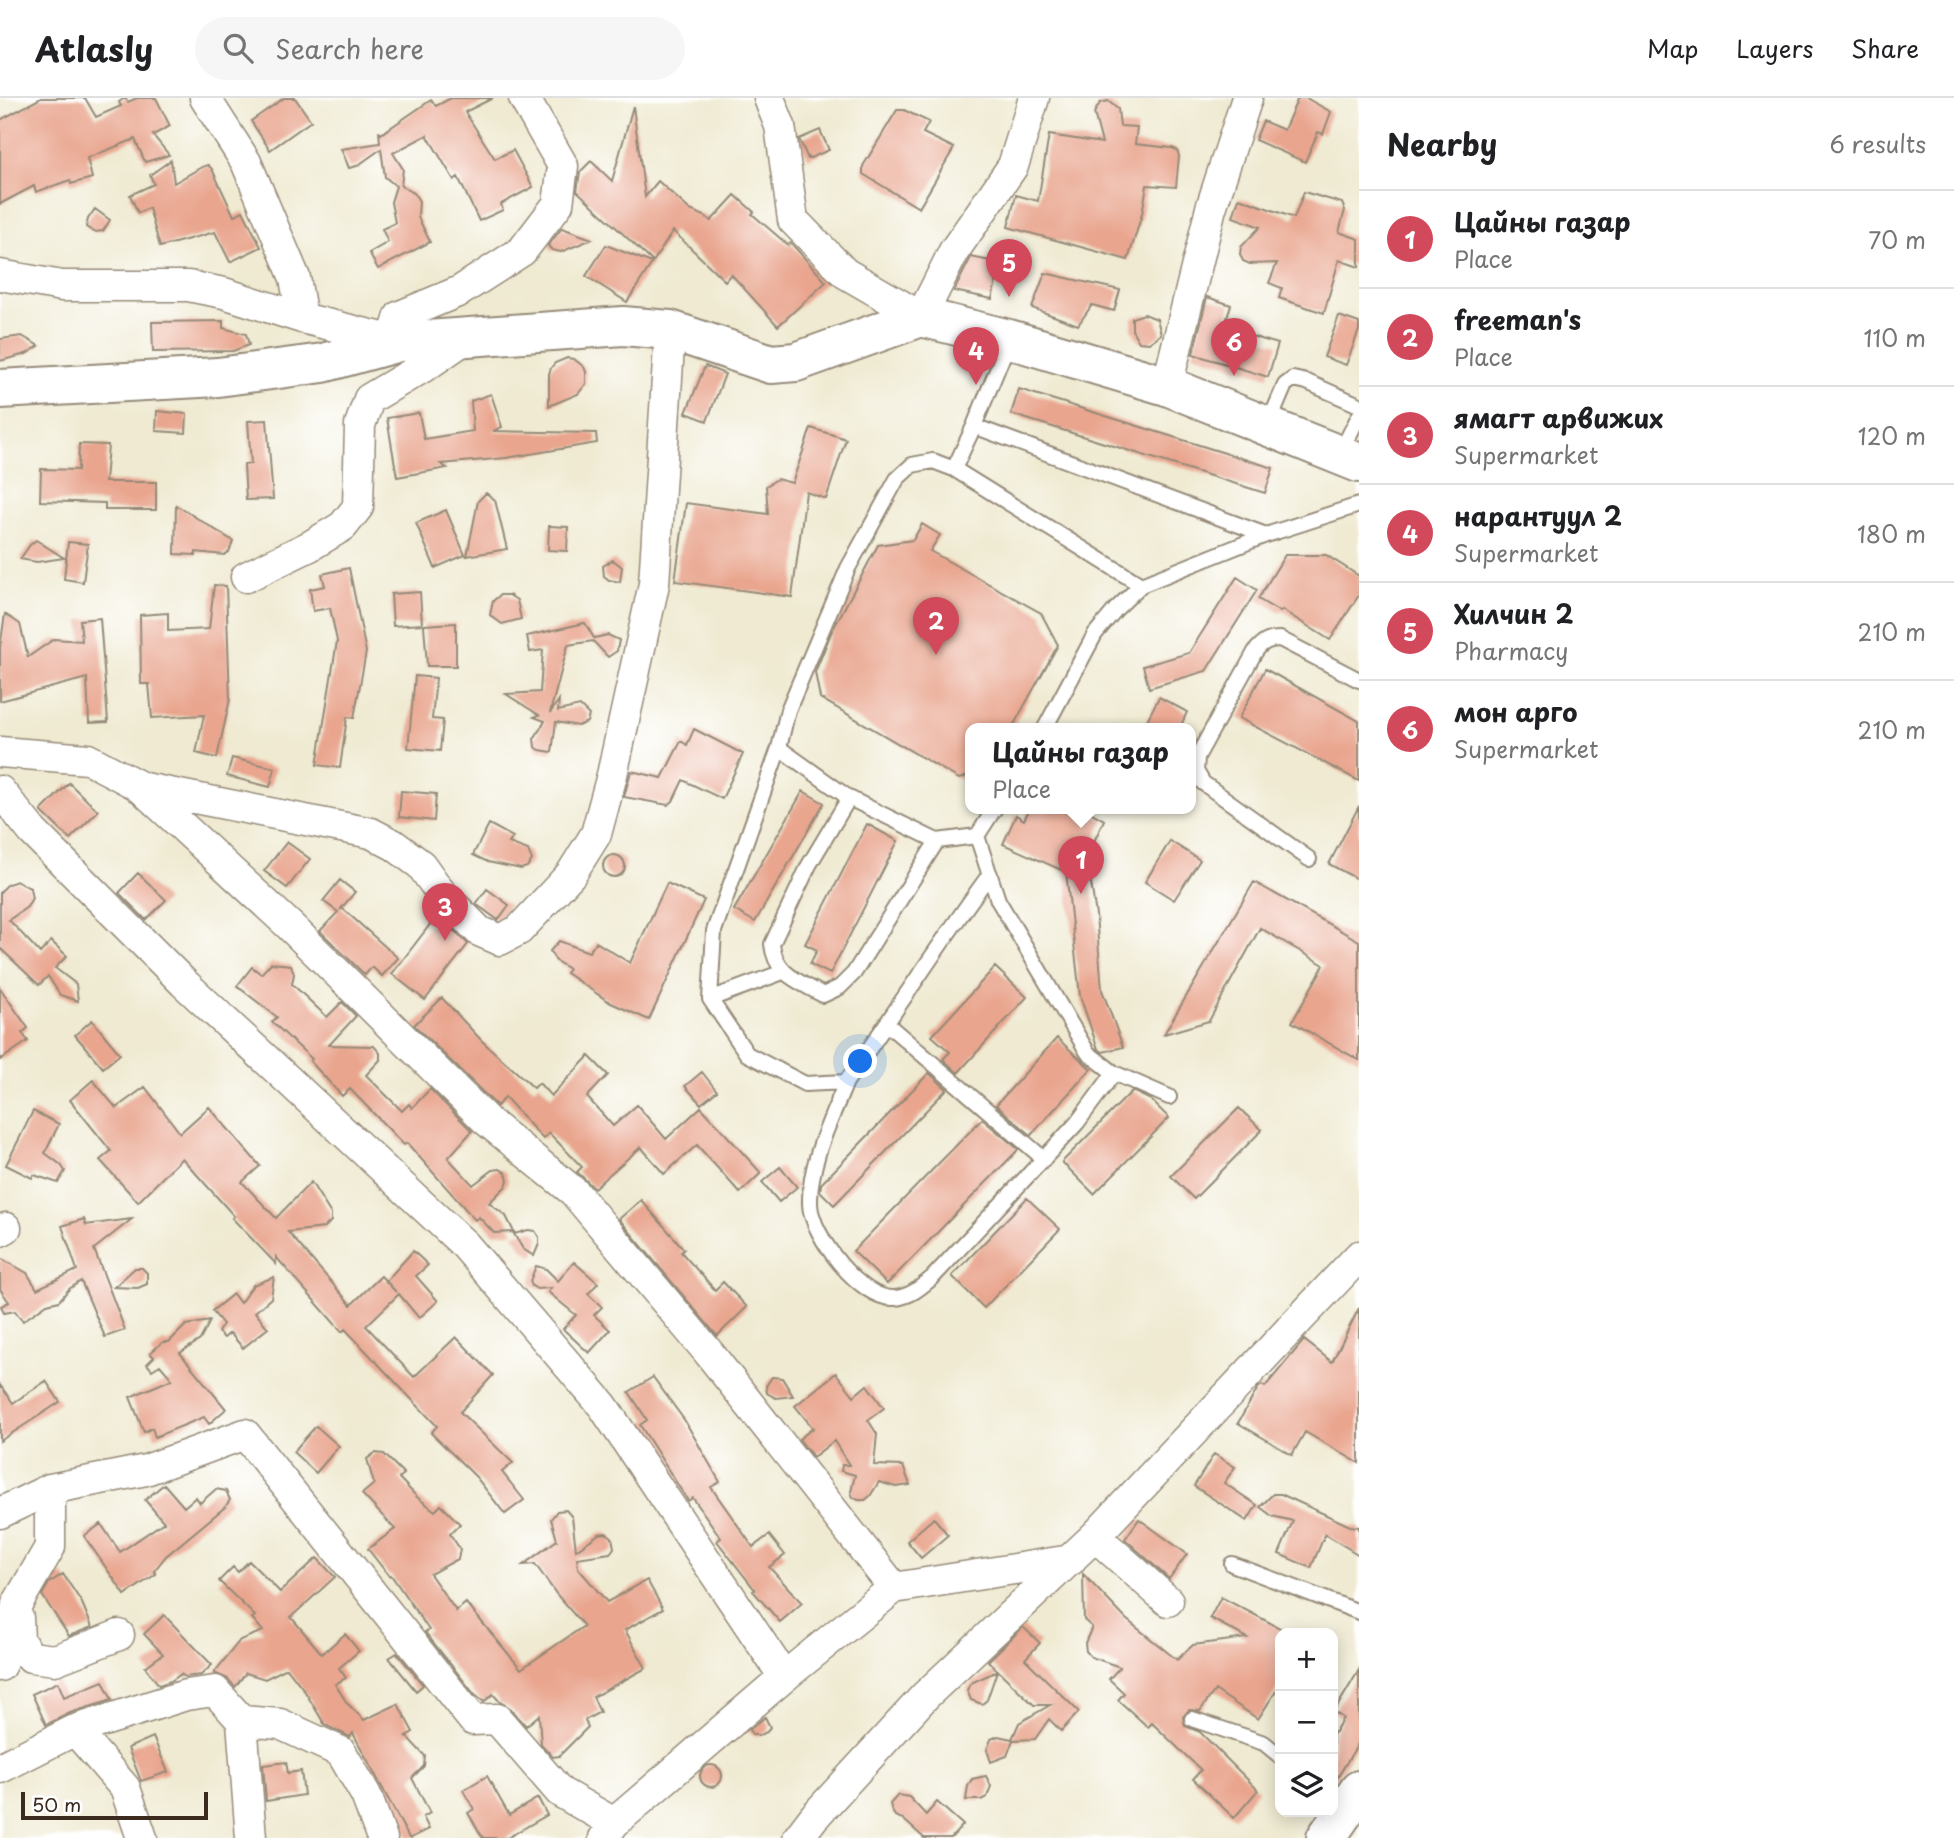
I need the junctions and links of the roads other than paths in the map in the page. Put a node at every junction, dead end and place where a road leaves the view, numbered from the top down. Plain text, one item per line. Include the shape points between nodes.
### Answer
1 (205, 98) edge
2 (524, 98) edge
3 (769, 98) edge
4 (1034, 98) edge
5 (1247, 98) edge
6 (0, 275) edge
7 (920, 317) junction
8 (302, 318) junction
9 (670, 330) junction
10 (466, 338) junction
11 (1009, 339) junction
12 (399, 342) junction
13 (1167, 386) junction
14 (0, 389) edge
15 (1359, 405) edge
16 (1359, 416) edge
17 (974, 426) junction
18 (1267, 427) junction
19 (1349, 460) edge
20 (954, 469) junction
21 (1359, 505) edge
22 (1266, 535) junction
23 (246, 577) dead end
24 (1141, 585) junction
25 (1359, 680) edge
26 (1048, 723) edge
27 (779, 748) junction
28 (0, 752) edge
29 (1196, 764) edge
30 (1196, 772) edge
31 (139, 786) junction
32 (0, 792) edge
33 (849, 797) junction
34 (991, 814) edge
35 (977, 836) junction
36 (937, 841) junction
37 (1309, 859) dead end
38 (990, 874) junction
39 (783, 972) junction
40 (710, 999) junction
41 (887, 1024) junction
42 (1114, 1073) junction
43 (846, 1082) junction
44 (1169, 1097) dead end
45 (1044, 1159) junction
46 (1359, 1256) edge
47 (50, 1489) junction
48 (0, 1513) edge
49 (1095, 1536) junction
50 (1071, 1560) junction
51 (1232, 1563) dead end
52 (894, 1588) junction
53 (1168, 1601) dead end
54 (17, 1604) junction
55 (1359, 1612) edge
56 (118, 1634) dead end
57 (0, 1666) edge
58 (784, 1677) junction
59 (1192, 1719) dead end
60 (242, 1721) junction
61 (75, 1730) junction
62 (1278, 1754) edge
63 (0, 1768) edge
64 (609, 1831) edge
65 (142, 1838) edge
66 (251, 1838) edge
67 (382, 1838) edge
68 (798, 1838) edge

1 - 8 street via 246,162 295,278
2 - 12 street via 563,166 558,204 522,251 460,291 400,316
3 - 7 street via 780,126 793,220 845,273
4 - 7 street via 1013,166 954,251
5 - 13 street via 1211,208
6 - 8 street via 62,286 188,286
7 - 9 street via 783,364
7 - 11 street
8 - 12 street
9 - 10 street via 622,326
9 - 31 street via 654,584 612,775 596,834 571,874 519,930 500,940 479,931 421,865 371,833
10 - 12 street
10 - 23 street via 369,399 360,425 358,507 343,526
11 - 13 street
11 - 17 lane
12 - 14 street via 323,363 218,377
13 - 18 street
15 - 18 lane via 1293,379 1285,385
16 - 19 lane
17 - 20 lane
17 - 22 lane
18 - 19 street
20 - 24 lane
20 - 27 lane via 933,461 912,465 897,479 848,568 788,710
21 - 22 lane
22 - 24 lane
24 - 26 lane via 1095,634
25 - 29 lane via 1280,639 1270,639 1255,652
27 - 33 lane
27 - 40 lane via 714,931
28 - 31 street via 88,759
30 - 37 lane via 1203,783
31 - 52 street via 290,926 487,1121 574,1192 709,1353
32 - 58 street via 33,832 184,983 465,1245 603,1406
33 - 36 lane
33 - 39 lane via 809,865 772,944
34 - 35 lane
35 - 36 lane
35 - 38 lane
36 - 39 lane via 854,973 840,987 823,995
38 - 41 lane
38 - 42 lane via 998,901 1088,1054
39 - 40 lane
40 - 43 lane via 747,1054 805,1084
41 - 43 lane
41 - 45 lane
42 - 44 lane
42 - 45 lane
43 - 45 lane via 817,1160 810,1208 823,1240 843,1270 871,1290 892,1298 911,1294 932,1278
46 - 49 street
47 - 48 street
47 - 54 street via 50,1546
47 - 64 street via 146,1470 244,1434 474,1720 497,1719 560,1791
49 - 50 street
49 - 53 street
50 - 52 street
50 - 68 street via 925,1696
51 - 55 lane
52 - 58 street
54 - 56 street via 19,1641 31,1657 55,1660
54 - 57 street via 8,1651
58 - 64 street
59 - 62 lane via 1264,1743
60 - 61 street via 215,1691 186,1695
60 - 66 street
60 - 67 street via 280,1724 341,1752 366,1795
61 - 63 street
61 - 65 street via 125,1788

